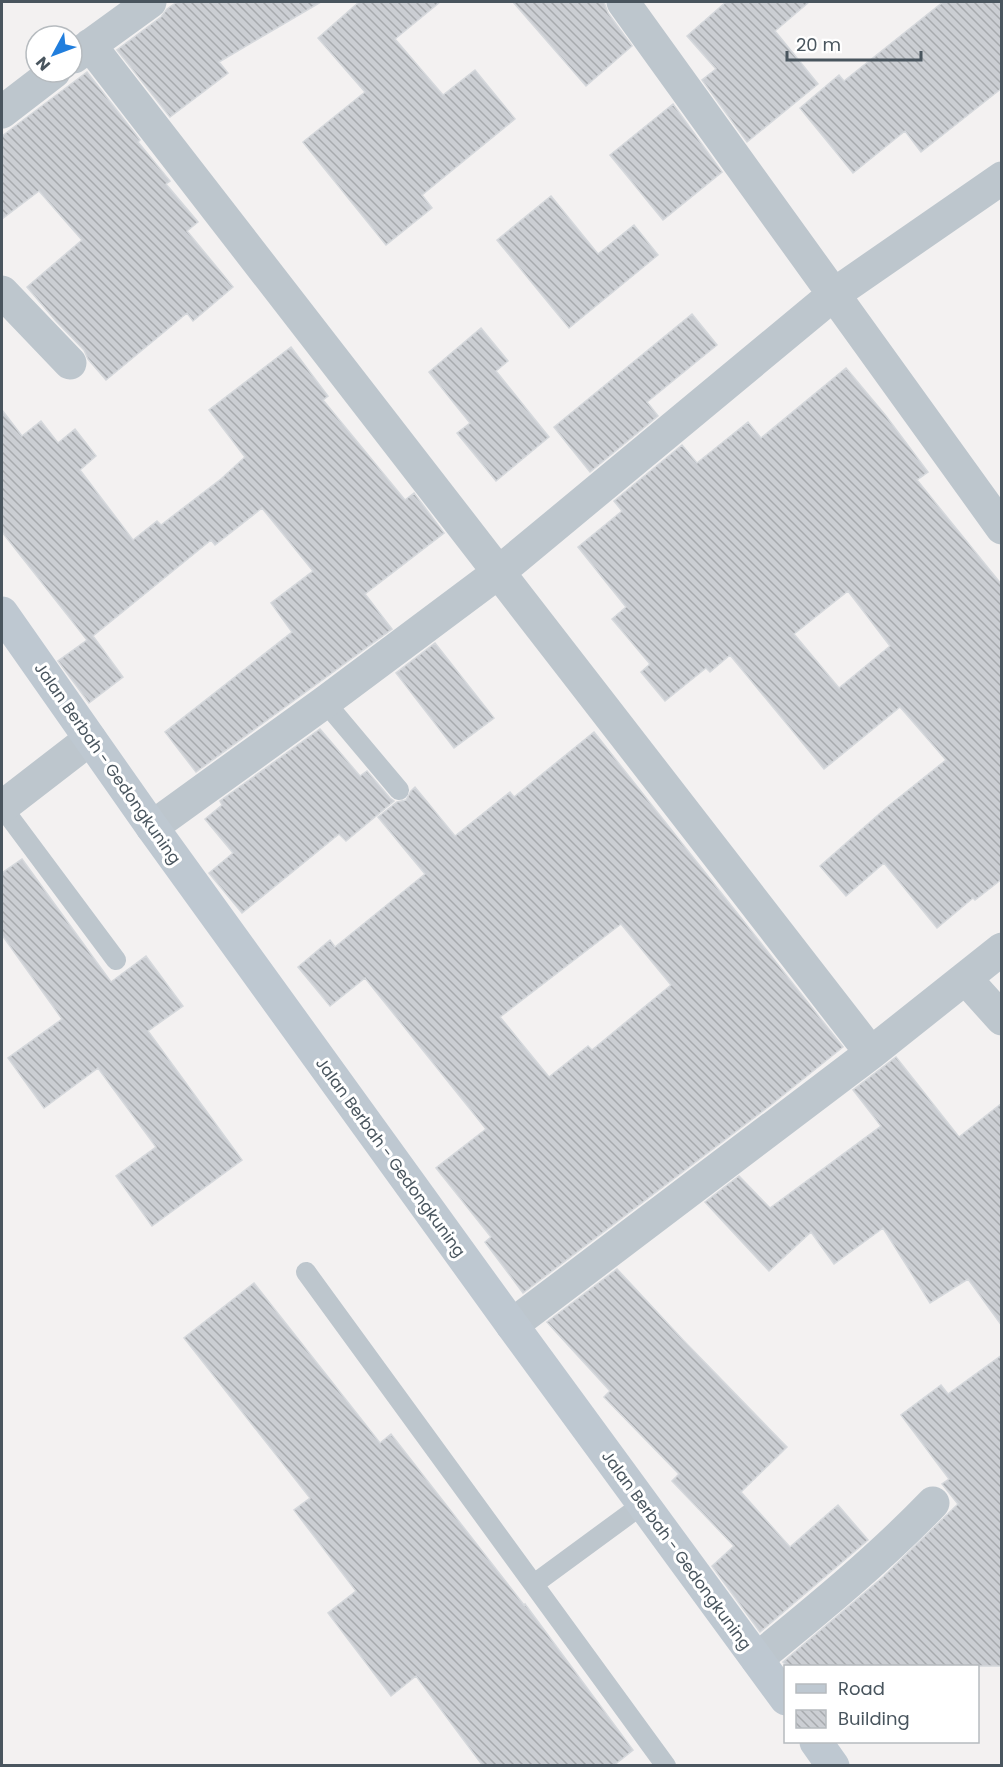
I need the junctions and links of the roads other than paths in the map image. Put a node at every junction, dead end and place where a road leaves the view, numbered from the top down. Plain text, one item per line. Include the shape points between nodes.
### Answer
1 (150, 2) edge
2 (623, 2) edge
3 (84, 50) edge
4 (84, 56) edge
5 (33, 84) edge
6 (6, 100) edge
7 (1002, 178) edge
8 (2, 292) edge
9 (833, 296) junction
10 (70, 363) dead end
11 (1002, 528) edge
12 (499, 572) junction
13 (2, 613) edge
14 (325, 702) junction
15 (90, 739) junction
16 (399, 790) dead end
17 (2, 807) edge
18 (152, 826) junction
19 (1002, 949) edge
20 (116, 960) dead end
21 (966, 979) junction
22 (1002, 1019) edge
23 (872, 1053) junction
24 (306, 1272) dead end
25 (512, 1325) junction
26 (933, 1503) dead end
27 (643, 1504) junction
28 (534, 1584) junction
29 (758, 1659) junction
30 (784, 1695) edge
31 (817, 1743) edge
32 (666, 1766) edge
33 (833, 1766) edge

1 - 3 street
2 - 9 street
4 - 12 street
5 - 6 street
7 - 9 street
8 - 10 street
9 - 11 street
9 - 12 street
12 - 14 street
12 - 23 street
13 - 15 main road, Jalan Berbah - Gedongkuning
14 - 16 lane
14 - 18 street
15 - 17 street
15 - 18 main road, Jalan Berbah - Gedongkuning
17 - 20 lane
18 - 25 main road, Jalan Berbah - Gedongkuning
19 - 21 street
21 - 22 street
21 - 23 street
23 - 25 street
24 - 28 lane
25 - 27 main road, Jalan Berbah - Gedongkuning
26 - 29 street via 853,1580
27 - 28 lane
27 - 29 main road, Jalan Berbah - Gedongkuning
28 - 32 lane
29 - 30 main road, Jalan Berbah - Gedongkuning
31 - 33 main road

